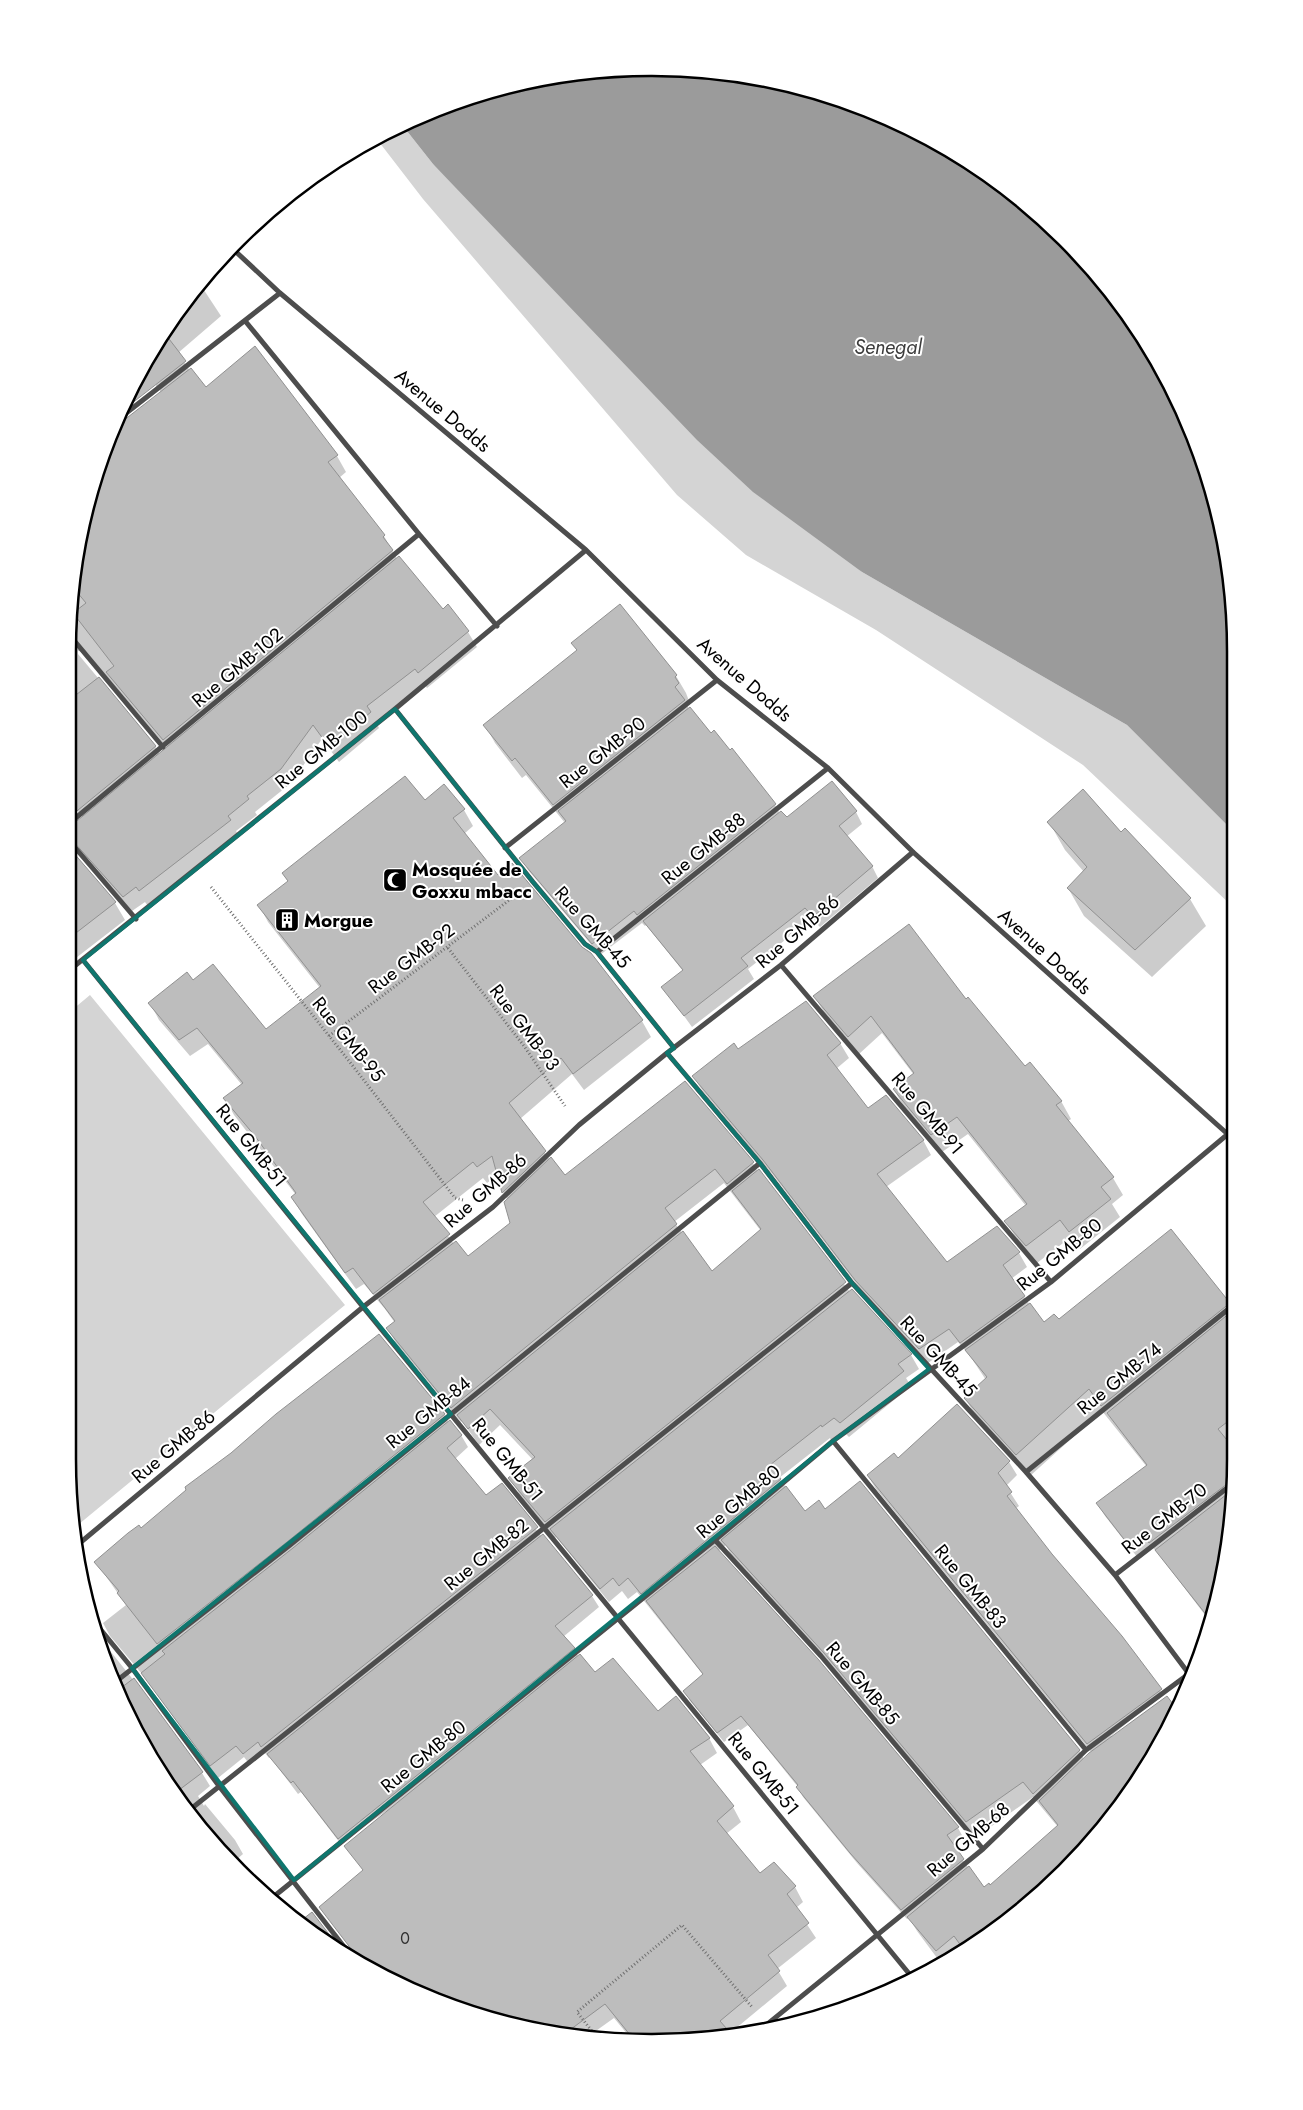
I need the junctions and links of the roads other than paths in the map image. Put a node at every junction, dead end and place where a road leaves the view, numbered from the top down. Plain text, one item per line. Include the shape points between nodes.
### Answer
1 (237, 253) edge
2 (280, 293) junction
3 (246, 322) junction
4 (130, 411) edge
5 (419, 534) junction
6 (586, 550) junction
7 (497, 626) junction
8 (76, 643) edge
9 (717, 680) junction
10 (395, 709) junction
11 (164, 747) junction
12 (828, 768) junction
13 (76, 818) edge
14 (505, 848) junction
15 (76, 849) edge
16 (913, 852) junction
17 (136, 919) junction
18 (598, 952) junction
19 (83, 960) junction
20 (76, 965) edge
21 (781, 965) junction
22 (674, 1048) junction
23 (667, 1053) junction
24 (1227, 1133) edge
25 (1227, 1138) edge
26 (760, 1163) junction
27 (1051, 1282) junction
28 (852, 1283) junction
29 (363, 1307) junction
30 (1227, 1311) edge
31 (929, 1368) junction
32 (450, 1414) junction
33 (833, 1441) junction
34 (1026, 1472) junction
35 (1226, 1488) edge
36 (544, 1527) junction
37 (715, 1540) junction
38 (82, 1541) edge
39 (1115, 1575) junction
40 (618, 1618) junction
41 (104, 1634) edge
42 (132, 1668) junction
43 (1186, 1670) edge
44 (120, 1678) edge
45 (1181, 1683) edge
46 (1086, 1750) junction
47 (219, 1786) junction
48 (193, 1807) edge
49 (983, 1849) junction
50 (294, 1880) junction
51 (276, 1895) edge
52 (878, 1936) junction
53 (341, 1943) edge
54 (908, 1973) edge
55 (770, 2021) edge

1 - 2 street, Avenue Dodds
2 - 3 street
2 - 6 street, Avenue Dodds
3 - 4 street
3 - 5 street
5 - 7 street
5 - 11 street, Rue GMB-102
6 - 7 street, Rue GMB-100
6 - 9 street, Avenue Dodds
7 - 10 street, Rue GMB-100
8 - 11 street
9 - 12 street, Avenue Dodds
9 - 14 street, Rue GMB-90
10 - 14 street, Rue GMB-45
10 - 17 street, Rue GMB-100
11 - 13 street, Rue GMB-102
12 - 16 street, Avenue Dodds
12 - 18 street, Rue GMB-88
14 - 18 street, Rue GMB-45 via 585,944
15 - 17 street
16 - 21 street, Rue GMB-86
16 - 24 street, Avenue Dodds
17 - 19 street, Rue GMB-100
18 - 22 street, Rue GMB-45
19 - 20 street, Rue GMB-100
19 - 29 street, Rue GMB-51
21 - 22 street, Rue GMB-86
21 - 27 street, Rue GMB-91
22 - 23 street, Rue GMB-86
23 - 26 street, Rue GMB-45
23 - 29 street, Rue GMB-86 via 579,1125 493,1207
25 - 27 street, Rue GMB-80
26 - 28 street, Rue GMB-45
26 - 32 street, Rue GMB-84
27 - 31 street, Rue GMB-80
28 - 31 street, Rue GMB-45
28 - 36 street, Rue GMB-82
29 - 32 street, Rue GMB-51
29 - 38 street, Rue GMB-86
30 - 34 street, Rue GMB-74
31 - 33 street, Rue GMB-80
31 - 34 street, Rue GMB-45
32 - 36 street, Rue GMB-51
32 - 42 street, Rue GMB-84 via 290,1545
33 - 37 street, Rue GMB-80
33 - 46 street, Rue GMB-83
34 - 39 street, Rue GMB-45
35 - 39 street, Rue GMB-70
36 - 40 street, Rue GMB-51
36 - 47 street, Rue GMB-82
37 - 40 street, Rue GMB-80
37 - 49 street, Rue GMB-85 via 821,1656
39 - 43 street, Rue GMB-45
40 - 50 street, Rue GMB-80
40 - 52 street, Rue GMB-51
41 - 42 street
42 - 44 street, Rue GMB-84
42 - 47 street
45 - 46 street, Rue GMB-68
46 - 49 street, Rue GMB-68
47 - 48 street, Rue GMB-82
47 - 50 street
49 - 52 street, Rue GMB-68
50 - 51 street, Rue GMB-80
50 - 53 street
52 - 54 street, Rue GMB-51
52 - 55 street, Rue GMB-68

